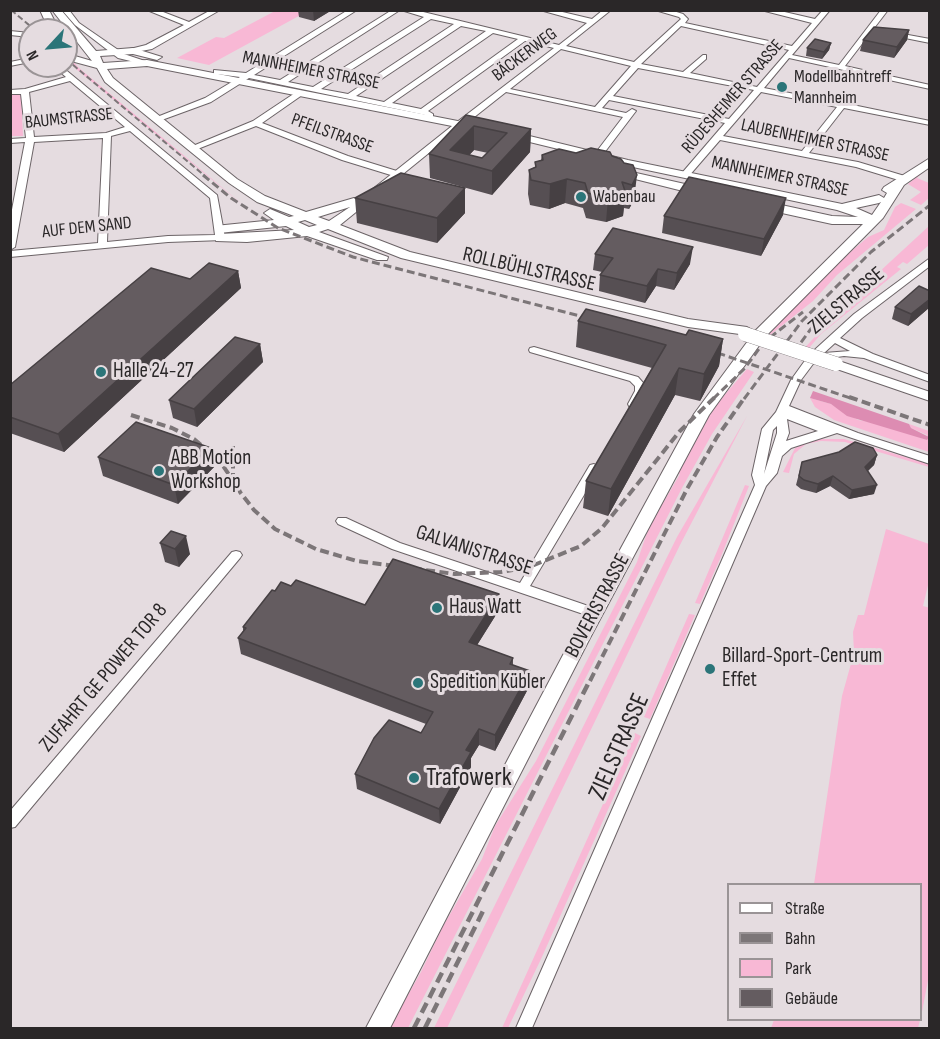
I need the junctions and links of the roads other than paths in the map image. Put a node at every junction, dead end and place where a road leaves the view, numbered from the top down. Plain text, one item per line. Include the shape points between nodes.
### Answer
1 (65, 10) edge
2 (150, 10) edge
3 (217, 10) edge
4 (354, 10) edge
5 (397, 10) edge
6 (404, 10) edge
7 (543, 10) edge
8 (608, 10) edge
9 (658, 10) edge
10 (764, 10) edge
11 (827, 10) edge
12 (885, 10) edge
13 (429, 16) junction
14 (814, 21) dead end
15 (594, 22) junction
16 (459, 24) junction
17 (680, 24) junction
18 (190, 25) junction
19 (871, 30) junction
20 (491, 32) junction
21 (78, 36) edge
22 (96, 38) junction
23 (522, 39) junction
24 (930, 41) edge
25 (560, 48) junction
26 (115, 52) junction
27 (791, 52) junction
28 (93, 54) junction
29 (703, 57) dead end
30 (78, 58) edge
31 (127, 58) junction
32 (149, 58) junction
33 (78, 61) edge
34 (636, 65) junction
35 (100, 66) junction
36 (183, 67) junction
37 (842, 67) junction
38 (685, 74) junction
39 (71, 78) joint
40 (242, 78) junction
41 (109, 80) junction
42 (281, 82) junction
43 (930, 87) edge
44 (760, 88) junction
45 (314, 90) junction
46 (505, 90) junction
47 (25, 91) junction
48 (10, 92) edge
49 (298, 95) junction
50 (606, 96) junction
51 (349, 97) junction
52 (638, 103) junction
53 (844, 104) junction
54 (382, 107) junction
55 (596, 110) junction
56 (628, 116) junction
57 (159, 118) junction
58 (423, 118) junction
59 (731, 122) junction
60 (256, 123) junction
61 (930, 123) edge
62 (130, 128) junction
63 (453, 128) junction
64 (108, 135) junction
65 (718, 137) junction
66 (30, 140) junction
67 (10, 141) edge
68 (561, 146) junction
69 (195, 147) junction
70 (551, 154) junction
71 (594, 154) junction
72 (804, 154) junction
73 (570, 159) junction
74 (930, 161) edge
75 (685, 175) junction
76 (398, 176) junction
77 (901, 182) junction
78 (716, 195) edge
79 (879, 199) junction
80 (750, 202) edge
81 (840, 207) junction
82 (264, 210) junction
83 (346, 211) junction
84 (832, 220) junction
85 (872, 221) junction
86 (262, 224) junction
87 (306, 224) junction
88 (219, 233) junction
89 (358, 238) junction
90 (858, 238) junction
91 (102, 245) junction
92 (10, 247) edge
93 (10, 254) edge
94 (930, 261) edge
95 (746, 332) junction
96 (831, 340) junction
97 (534, 350) dead end
98 (869, 356) junction
99 (813, 357) junction
100 (839, 359) junction
101 (930, 379) edge
102 (930, 392) edge
103 (930, 397) edge
104 (783, 410) junction
105 (624, 418) edge
106 (833, 432) junction
107 (854, 436) junction
108 (778, 453) junction
109 (601, 457) edge
110 (930, 460) edge
111 (761, 485) junction
112 (342, 521) dead end
113 (233, 558) dead end
114 (523, 588) junction
115 (595, 613) junction
116 (10, 822) edge
117 (378, 1029) edge
118 (524, 1029) edge

1 - 22 street
2 - 18 street
3 - 18 street
4 - 40 street
5 - 42 street
6 - 13 street
7 - 15 street
8 - 15 street, BÄCKERWEG
9 - 17 street via 685,17
10 - 14 street
11 - 27 street, RÜDESHEIMER STRASSE
12 - 19 street
13 - 16 street
13 - 45 street
15 - 25 street, BÄCKERWEG
16 - 20 street
16 - 51 street
17 - 27 street
17 - 34 street
18 - 32 street
19 - 24 street
19 - 37 street
20 - 23 street
20 - 54 street
21 - 28 main road, ROLLBÜHLSTRASSE
22 - 26 street
22 - 31 street
23 - 25 street
23 - 58 street
25 - 34 street
25 - 46 street, BÄCKERWEG
26 - 28 main road, MANNHEIMER STRASSE
26 - 31 main road, MANNHEIMER STRASSE
27 - 37 street
27 - 44 street, RÜDESHEIMER STRASSE
28 - 35 main road, ROLLBÜHLSTRASSE
29 - 38 street
30 - 35 main road, MANNHEIMER STRASSE
31 - 32 main road, MANNHEIMER STRASSE
31 - 32 main road, MANNHEIMER STRASSE
31 - 35 main road, MANNHEIMER STRASSE
32 - 36 main road, MANNHEIMER STRASSE
32 - 41 main road
33 - 82 main road, ROLLBÜHLSTRASSE via 220,180
34 - 38 street
34 - 50 street
35 - 41 main road, ROLLBÜHLSTRASSE
36 - 40 main road, MANNHEIMER STRASSE
36 - 40 main road, MANNHEIMER STRASSE
37 - 43 street
38 - 44 street
39 - 47 street
39 - 62 street
40 - 42 street, MANNHEIMER STRASSE
40 - 49 main road, MANNHEIMER STRASSE
40 - 57 street via 208,100
41 - 57 main road, ROLLBÜHLSTRASSE
42 - 45 street, MANNHEIMER STRASSE
44 - 53 street
44 - 59 street, RÜDESHEIMER STRASSE
45 - 51 street, MANNHEIMER STRASSE
46 - 55 street
46 - 63 street, BÄCKERWEG
47 - 48 street
47 - 66 street
49 - 54 main road, MANNHEIMER STRASSE
49 - 60 street
50 - 52 street
50 - 55 street
51 - 54 street, MANNHEIMER STRASSE
52 - 56 street
52 - 59 street
53 - 61 street
53 - 72 street
54 - 58 main road, MANNHEIMER STRASSE
55 - 56 street
56 - 71 street
57 - 69 main road, ROLLBÜHLSTRASSE
58 - 63 main road, MANNHEIMER STRASSE
58 - 63 main road, MANNHEIMER STRASSE
59 - 65 street, RÜDESHEIMER STRASSE
60 - 69 street
60 - 76 street, PFEILSTRASSE
62 - 64 street, BAUMSTRASSE
62 - 88 street via 214,197
63 - 68 main road, MANNHEIMER STRASSE
63 - 70 main road, MANNHEIMER STRASSE
63 - 76 main road
64 - 66 street, BAUMSTRASSE
64 - 91 street
65 - 72 street, LAUBENHEIMER STRASSE
65 - 75 street, RÜDESHEIMER STRASSE
66 - 67 street, BAUMSTRASSE
66 - 92 street
68 - 70 main road via 562,150
68 - 71 main road, MANNHEIMER STRASSE
69 - 87 main road, ROLLBÜHLSTRASSE via 246,190
70 - 73 main road, MANNHEIMER STRASSE
71 - 73 main road via 572,154
71 - 75 main road, MANNHEIMER STRASSE
72 - 77 street, LAUBENHEIMER STRASSE
73 - 78 main road, MANNHEIMER STRASSE
74 - 77 main road
75 - 81 main road, MANNHEIMER STRASSE
76 - 83 main road
77 - 79 main road
77 - 85 main road, BOVERISTRASSE
79 - 81 main road
79 - 85 main road via 872,210
80 - 84 main road, MANNHEIMER STRASSE
81 - 84 main road via 845,215
81 - 85 main road, MANNHEIMER STRASSE
82 - 86 main road
82 - 87 main road, ROLLBÜHLSTRASSE
83 - 87 main road
83 - 87 main road
83 - 89 main road via 349,226
84 - 85 main road, MANNHEIMER STRASSE
84 - 90 main road
85 - 90 main road, BOVERISTRASSE
86 - 87 main road, AUF DEM SAND
86 - 88 main road, AUF DEM SAND
87 - 88 main road, AUF DEM SAND via 247,238
87 - 89 main road, ROLLBÜHLSTRASSE
87 - 95 main road, ROLLBÜHLSTRASSE via 359,251 672,325
88 - 91 street, AUF DEM SAND
89 - 95 main road, ROLLBÜHLSTRASSE via 438,263
90 - 115 main road, BOVERISTRASSE via 778,314 721,386 674,462
91 - 93 street, AUF DEM SAND
94 - 96 street, ZIELSTRASSE
95 - 100 main road, bridge
96 - 98 street
96 - 99 street, ZIELSTRASSE
96 - 100 street
97 - 105 street via 634,379 640,391
98 - 100 street
98 - 101 street
99 - 100 street
99 - 104 street, ZIELSTRASSE via 796,380
100 - 102 main road
100 - 103 main road
104 - 106 street via 793,419
104 - 107 street
104 - 108 street, ZIELSTRASSE
104 - 111 street, ZIELSTRASSE via 768,429 758,475
106 - 107 street
106 - 108 street via 805,438
107 - 110 street
108 - 111 street, ZIELSTRASSE via 771,473
109 - 114 street
111 - 118 street, ZIELSTRASSE
112 - 114 street, GALVANISTRASSE via 396,546
113 - 116 street, ZUFAHRT GE POWER TOR 8
114 - 115 street, GALVANISTRASSE
115 - 117 main road, BOVERISTRASSE

